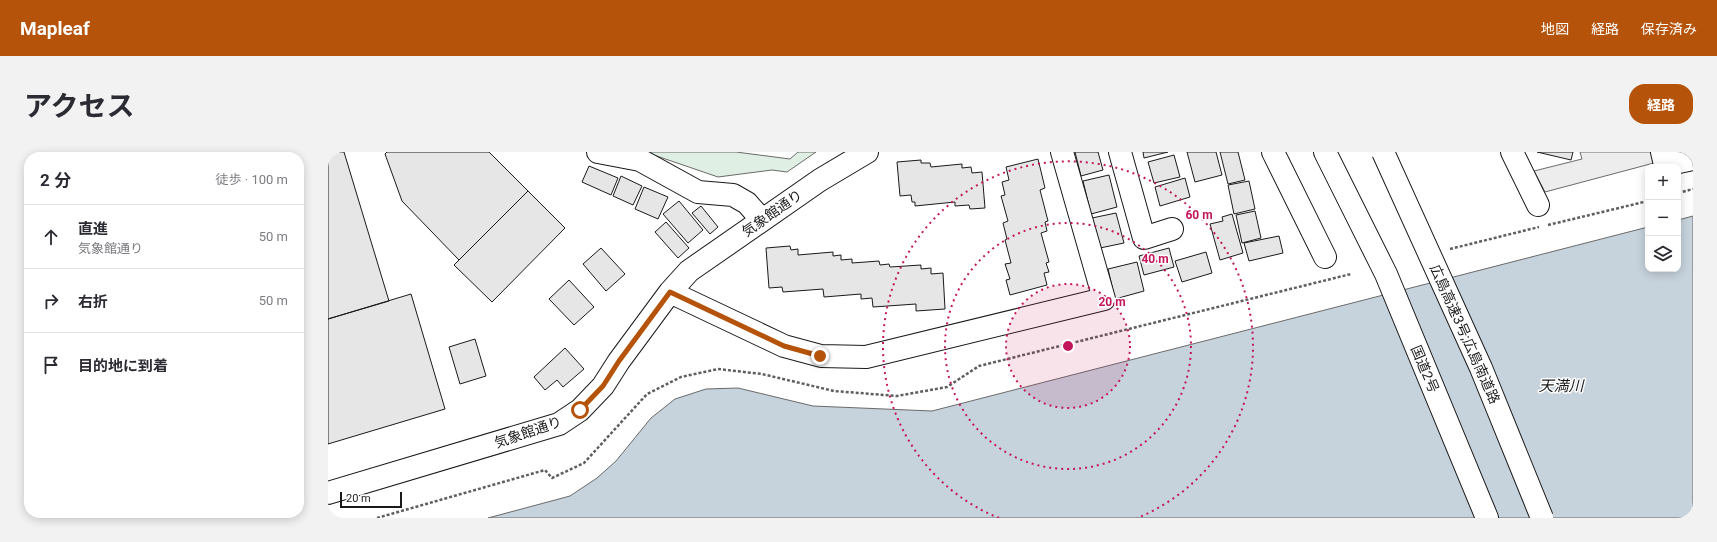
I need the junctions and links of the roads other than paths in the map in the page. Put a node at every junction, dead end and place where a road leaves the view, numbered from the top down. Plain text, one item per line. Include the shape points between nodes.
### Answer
1 (598, 152) edge
2 (867, 152) edge
3 (1062, 152) edge
4 (1120, 152) edge
5 (1274, 152) edge
6 (1325, 152) edge
7 (1343, 152) edge
8 (1383, 152) edge
9 (1512, 152) edge
10 (1662, 152) edge
11 (1693, 158) edge
12 (1538, 205) dead end
13 (762, 220) junction
14 (1360, 222) junction
15 (1172, 229) dead end
16 (1325, 257) dead end
17 (670, 292) junction
18 (328, 493) edge
19 (1487, 518) edge
20 (1542, 518) edge

1 - 13 main road via 640,160 698,192 733,195 747,202
2 - 13 main road, 気象館通り via 820,180
3 - 17 main road via 1104,299 866,357 820,356 784,346
4 - 15 main road via 1144,238
5 - 16 main road
6 - 14 main road, 国道2号
7 - 14 main road, 国道2号
8 - 20 main road, 広島高速3号;広島南道路, bridge via 1481,368
9 - 12 main road
10 - 11 main road via 1665,165
13 - 17 main road, 気象館通り via 689,271
14 - 19 main road, 国道2号 via 1386,274
17 - 18 main road, 気象館通り via 603,386 580,410 559,424

